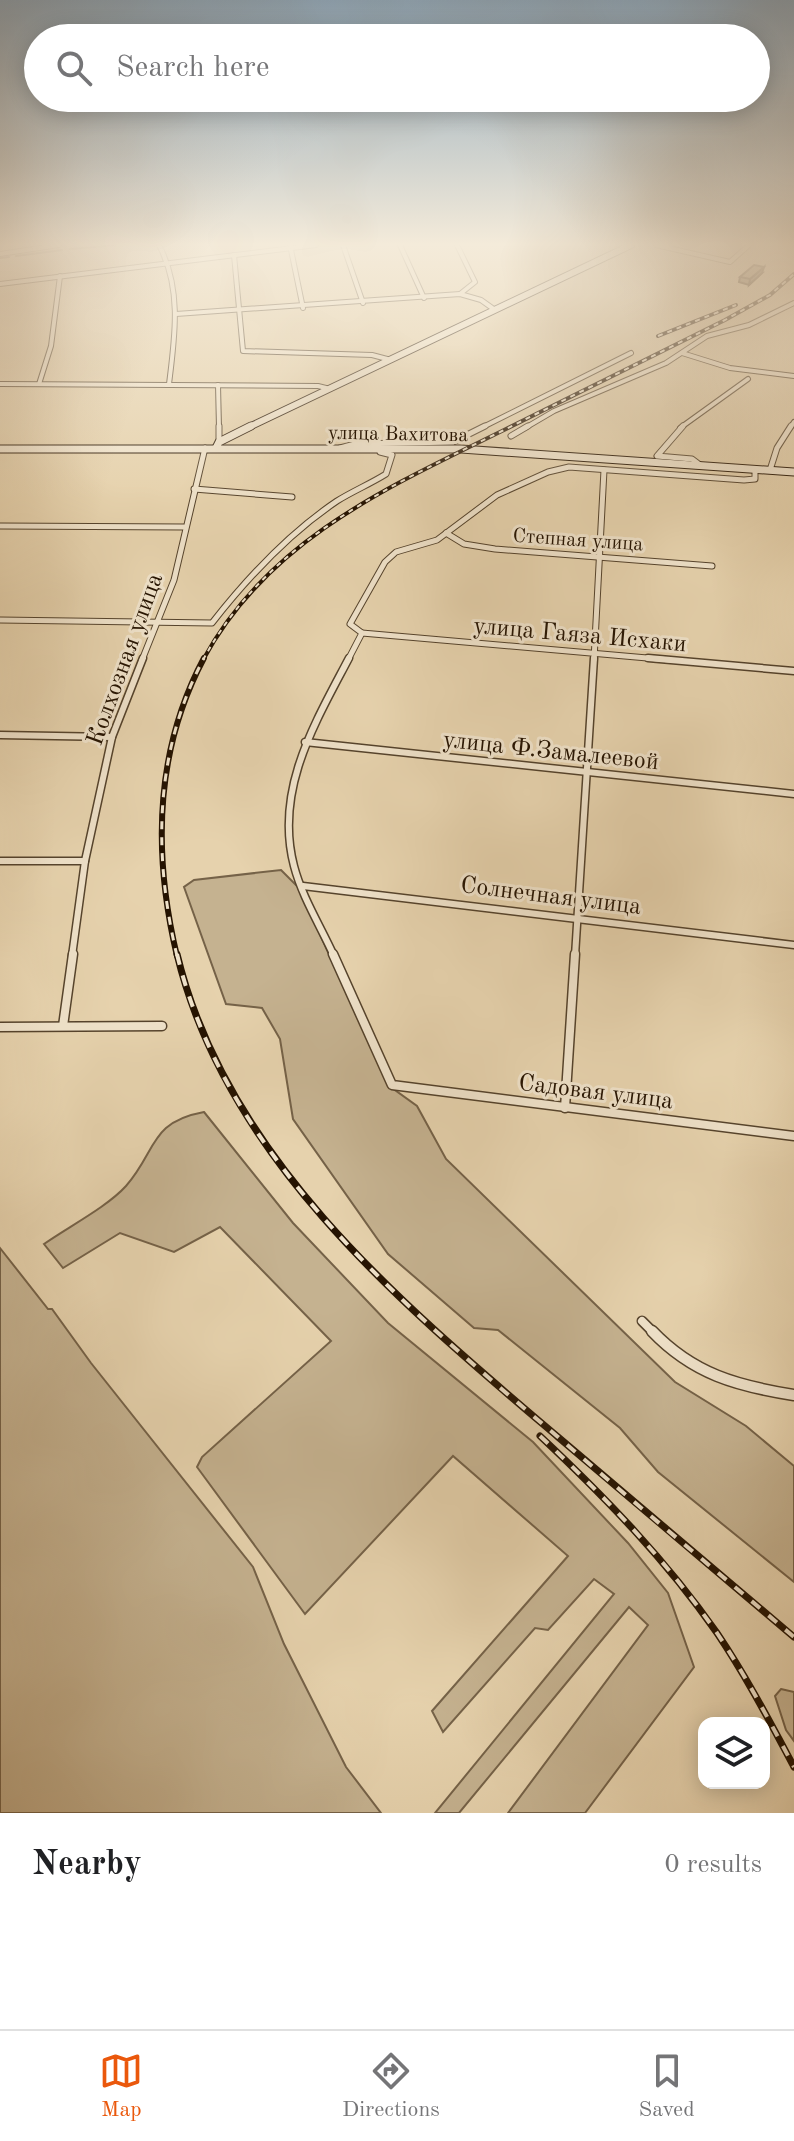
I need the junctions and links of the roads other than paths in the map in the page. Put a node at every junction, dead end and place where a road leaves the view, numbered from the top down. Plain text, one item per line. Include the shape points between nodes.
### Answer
1 (53, 330) edge
2 (174, 330) edge
3 (240, 330) edge
4 (454, 330) edge
5 (731, 330) edge
6 (631, 353) dead end
7 (682, 353) junction
8 (391, 360) junction
9 (794, 376) edge
10 (748, 379) dead end
11 (0, 384) edge
12 (39, 384) junction
13 (169, 384) junction
14 (218, 385) junction
15 (330, 389) junction
16 (794, 422) edge
17 (511, 436) dead end
18 (218, 445) junction
19 (205, 448) junction
20 (340, 448) junction
21 (0, 449) edge
22 (701, 466) junction
23 (604, 470) junction
24 (755, 470) junction
25 (770, 470) junction
26 (794, 472) edge
27 (194, 489) junction
28 (292, 497) dead end
29 (0, 526) edge
30 (184, 527) junction
31 (446, 533) junction
32 (601, 557) junction
33 (712, 566) dead end
34 (0, 620) edge
35 (158, 623) junction
36 (362, 633) junction
37 (594, 653) junction
38 (794, 671) edge
39 (0, 735) edge
40 (112, 737) junction
41 (305, 742) junction
42 (588, 772) junction
43 (794, 794) edge
44 (0, 861) edge
45 (85, 861) junction
46 (303, 886) junction
47 (576, 918) junction
48 (794, 945) edge
49 (63, 1026) junction
50 (162, 1026) dead end
51 (0, 1027) edge
52 (565, 1108) junction
53 (794, 1136) edge
54 (642, 1321) dead end
55 (794, 1395) edge

1 - 12 street
2 - 13 street
3 - 8 street via 243,351
4 - 8 main road
5 - 7 street via 707,336
6 - 20 street via 453,442
7 - 9 street via 730,368
7 - 17 street
8 - 15 main road
10 - 22 street via 682,424 657,456 692,459
11 - 12 street
12 - 13 street
13 - 14 street
14 - 15 street
14 - 18 street
15 - 18 main road
16 - 25 street
18 - 19 main road, улица Вахитова
18 - 20 main road, улица Вахитова
19 - 21 main road, улица Вахитова
19 - 27 street, Колхозная улица
20 - 22 main road, улица Вахитова via 461,449
20 - 35 street via 390,453 391,470 277,549 212,623
22 - 24 main road, улица Вахитова
23 - 24 street via 744,480 755,479
23 - 31 street via 561,468 518,484
23 - 32 street
24 - 25 main road, улица Вахитова
25 - 26 main road, улица Вахитова
27 - 28 street
27 - 30 street, Колхозная улица
29 - 30 street
30 - 35 street, Колхозная улица via 174,580
31 - 32 street, Степная улица via 477,547
31 - 36 street via 396,552 385,562 350,624
32 - 33 street, Степная улица
32 - 37 street
34 - 35 street
35 - 40 street, Колхозная улица
36 - 37 street, улица Гаяза Исхаки
36 - 41 street
37 - 38 street, улица Гаяза Исхаки
37 - 42 street
39 - 40 street
40 - 45 street, Колхозная улица
41 - 42 street, улица Ф.Замалеевой
41 - 46 street via 287,809 294,867
42 - 43 street, улица Ф.Замалеевой
42 - 47 street
44 - 45 street
45 - 49 street, Колхозная улица
46 - 47 street, Солнечная улица
46 - 52 street, Садовая улица via 392,1085
47 - 48 street, Солнечная улица
47 - 52 street
49 - 50 street
49 - 51 street
52 - 53 street, Садовая улица
54 - 55 street via 690,1367 707,1376 736,1387

